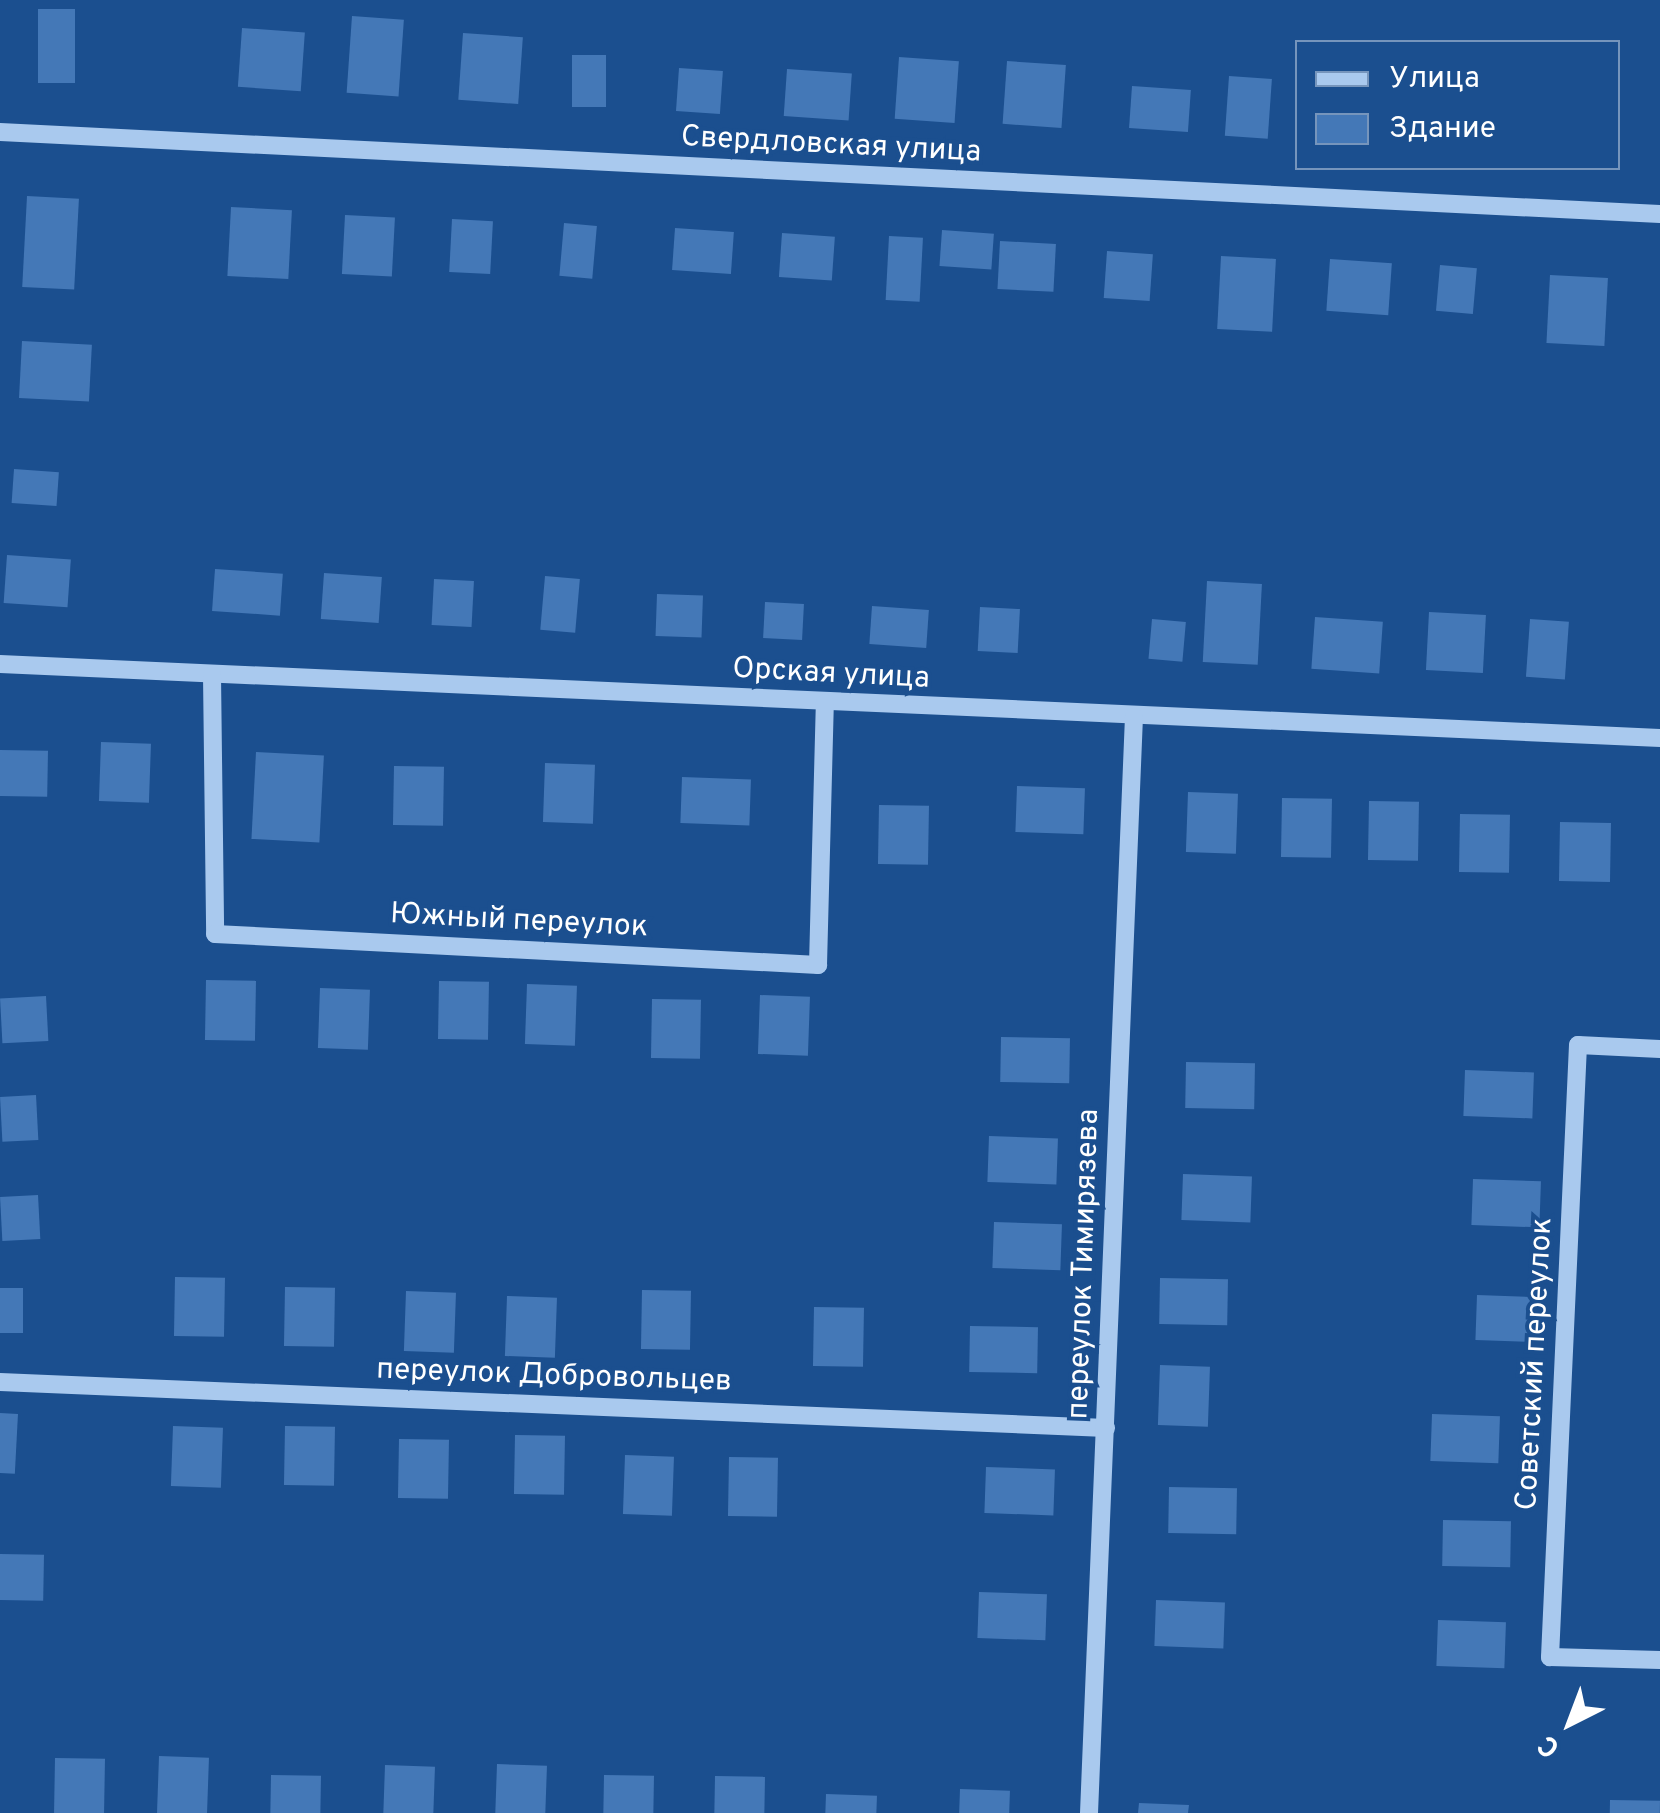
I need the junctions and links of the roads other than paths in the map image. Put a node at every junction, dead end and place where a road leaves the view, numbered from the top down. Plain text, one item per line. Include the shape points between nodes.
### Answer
1 (0, 132) edge
2 (1660, 214) edge
3 (0, 664) edge
4 (212, 675) junction
5 (825, 702) junction
6 (1134, 717) junction
7 (1660, 738) edge
8 (1660, 1048) edge
9 (0, 1382) edge
10 (1106, 1428) junction
11 (1660, 1660) edge
12 (1089, 1813) edge

1 - 2 street, Свердловская улица
3 - 4 street, Орская улица
4 - 5 street, Орская улица
4 - 5 street, Южный переулок via 215,934 818,965
5 - 6 street, Орская улица
6 - 7 street, Орская улица
6 - 10 street, переулок Тимирязева
8 - 11 street, Советский переулок via 1578,1045 1550,1657
9 - 10 street, переулок Добровольцев
10 - 12 street, переулок Тимирязева

